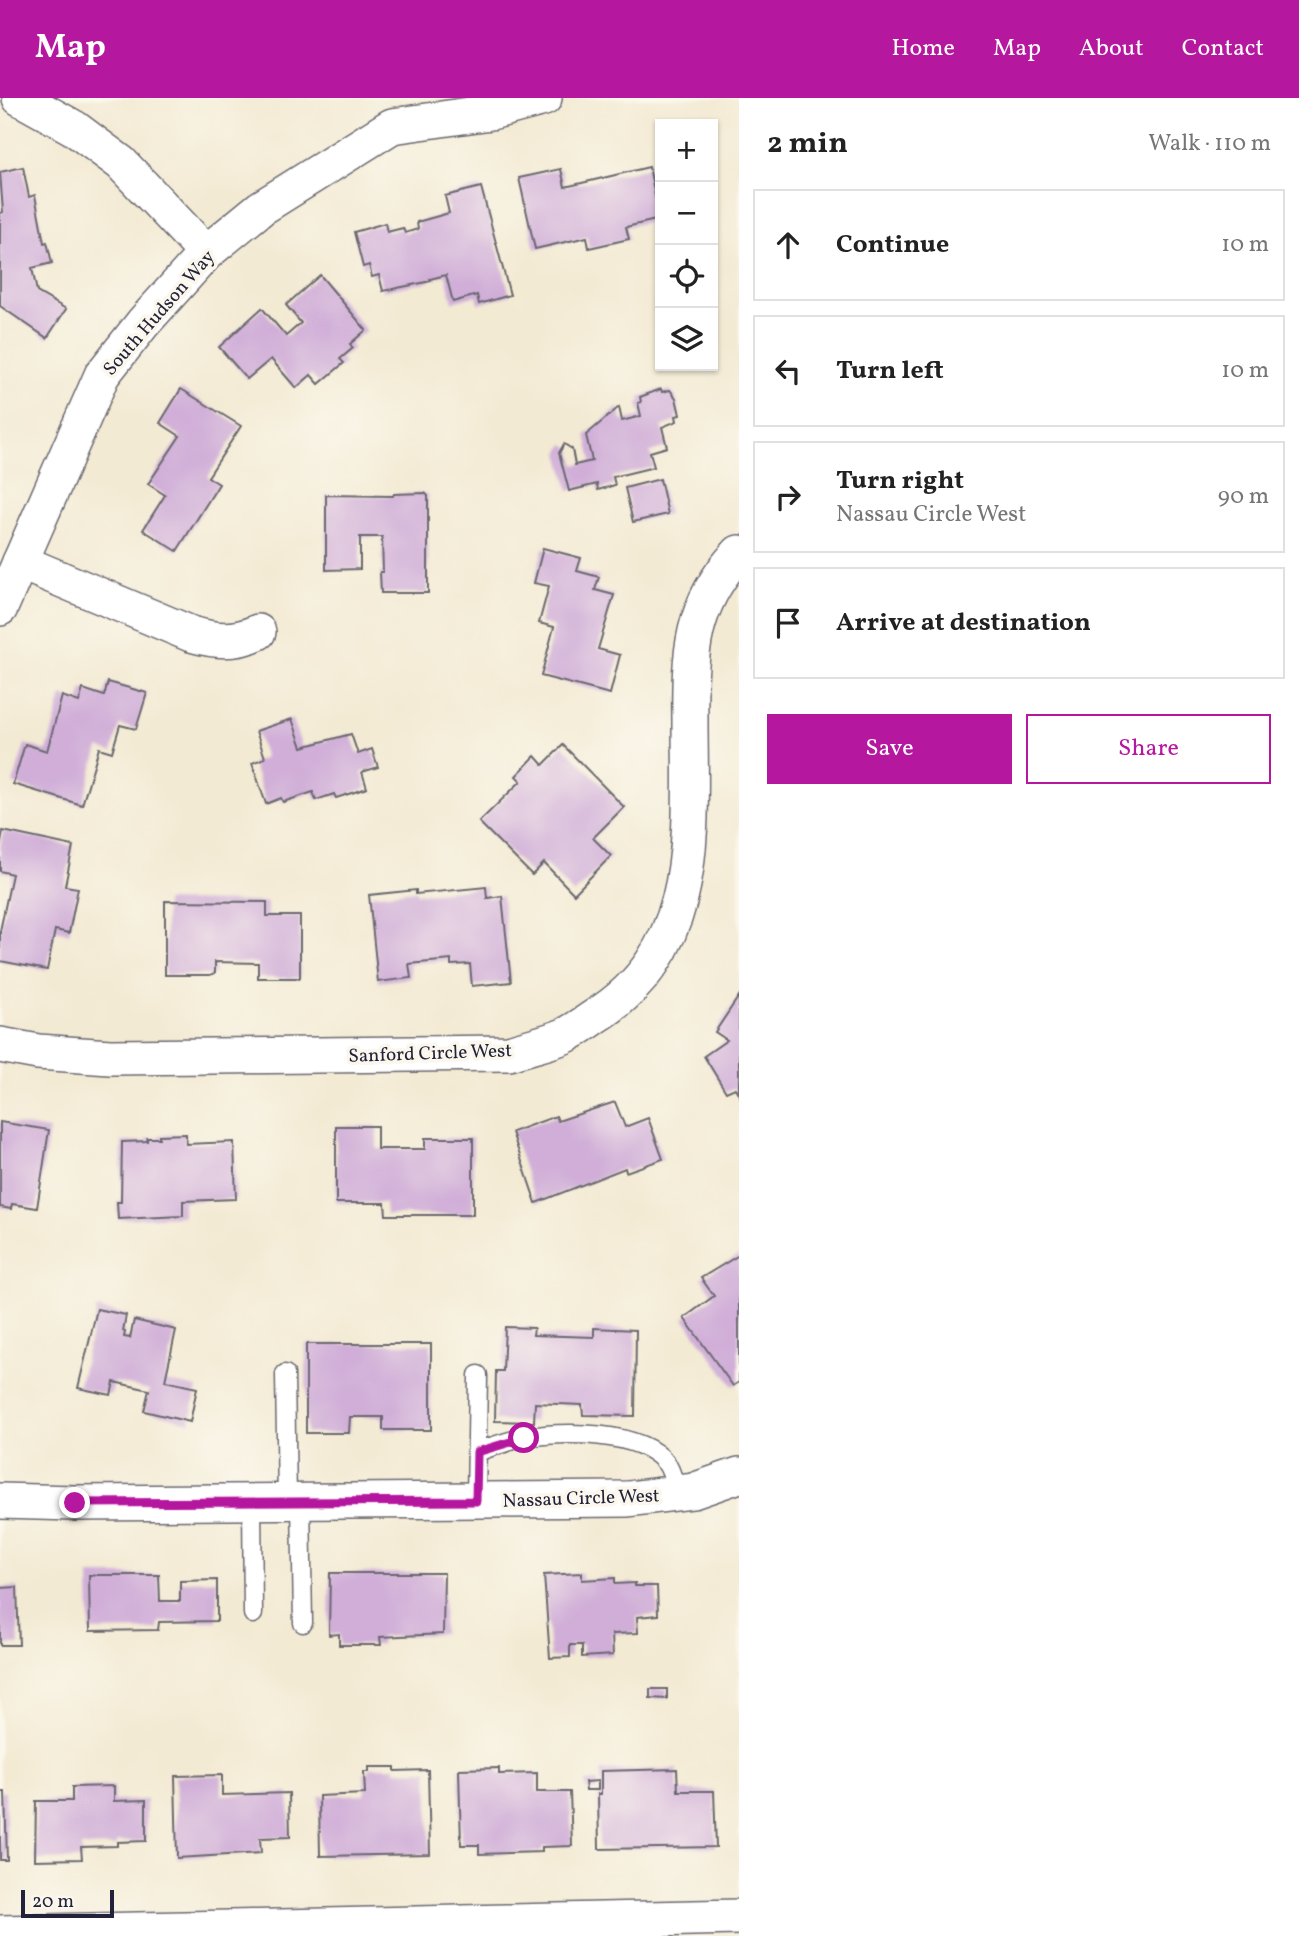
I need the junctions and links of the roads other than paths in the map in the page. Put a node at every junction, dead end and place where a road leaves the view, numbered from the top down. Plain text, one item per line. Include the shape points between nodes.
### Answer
1 (20, 98) edge
2 (544, 98) edge
3 (206, 253) junction
4 (739, 552) edge
5 (20, 562) junction
6 (0, 608) edge
7 (258, 632) dead end
8 (0, 1045) edge
9 (285, 1374) dead end
10 (478, 1375) dead end
11 (477, 1452) junction
12 (739, 1475) edge
13 (677, 1493) junction
14 (0, 1501) edge
15 (252, 1501) junction
16 (294, 1501) junction
17 (476, 1501) junction
18 (253, 1614) dead end
19 (303, 1623) dead end
20 (739, 1917) edge
21 (685, 1927) edge
22 (254, 1932) edge
23 (0, 1933) edge

1 - 3 street via 74,128 121,163
2 - 3 street, South Hudson Way via 491,112 392,126 261,208
3 - 5 street, South Hudson Way via 102,375
4 - 8 street, Sanford Circle West via 701,613 691,653 690,838 684,892 653,963 613,1006 566,1035 509,1053 110,1057
5 - 6 street, South Hudson Way
5 - 7 street via 191,634 217,641
9 - 16 lane
10 - 11 lane
11 - 13 lane via 524,1438 569,1434 621,1439 647,1447 667,1464
11 - 17 lane
12 - 13 street, Nassau Circle West
13 - 17 street, Nassau Circle West via 628,1499
14 - 15 street, Nassau Circle West
15 - 16 street, Nassau Circle West
15 - 18 lane
16 - 17 street, Nassau Circle West
16 - 19 lane
20 - 21 street
21 - 22 street
22 - 23 street

